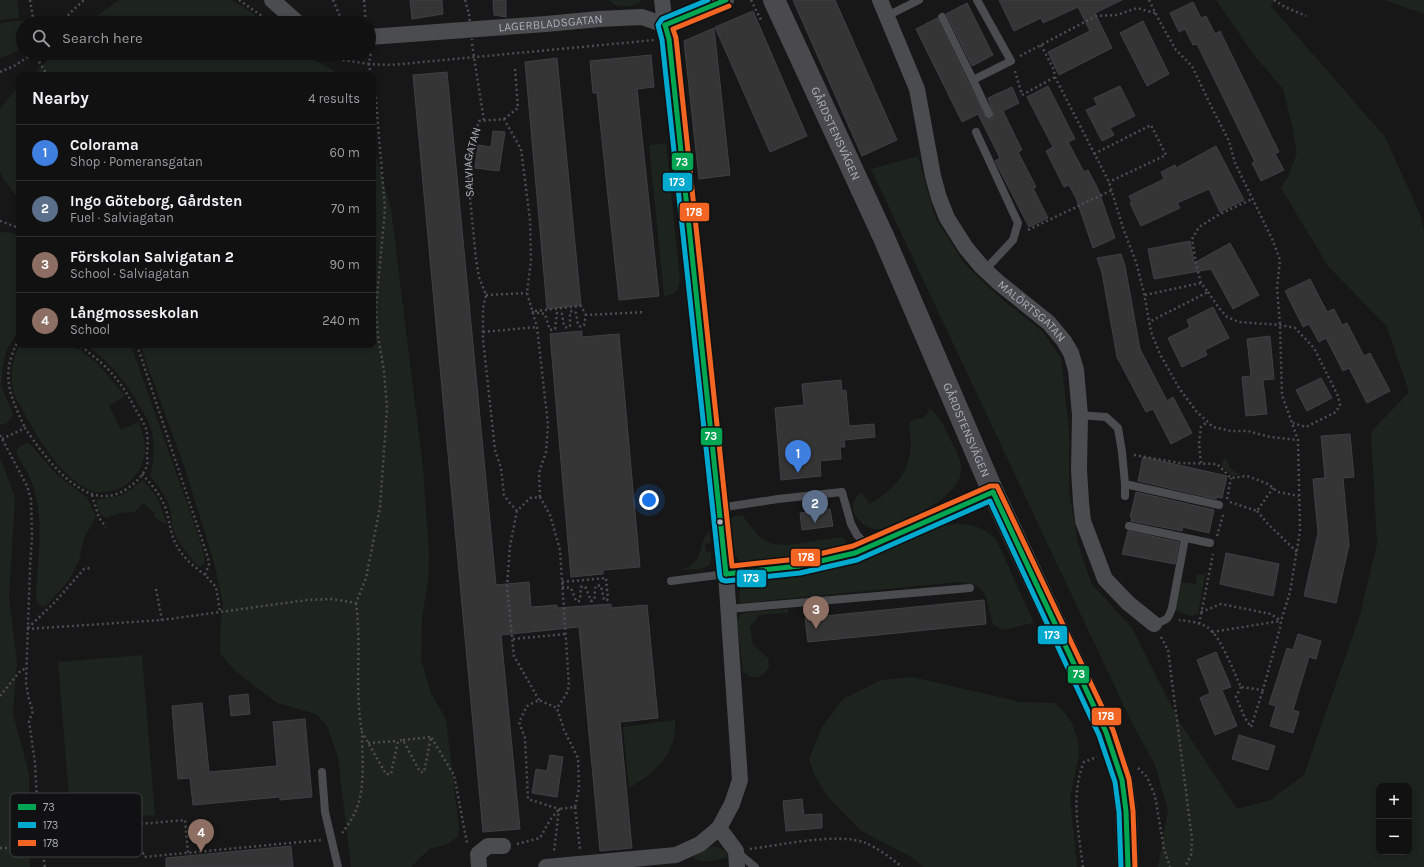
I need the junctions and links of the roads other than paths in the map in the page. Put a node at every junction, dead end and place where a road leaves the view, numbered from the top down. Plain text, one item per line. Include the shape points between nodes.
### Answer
1 (272, 0) edge
2 (662, 0) edge
3 (726, 0) edge
4 (774, 0) edge
5 (880, 0) edge
6 (919, 0) edge
7 (977, 0) edge
8 (290, 16) edge
9 (886, 16) junction
10 (942, 18) dead end
11 (376, 32) edge
12 (667, 32) junction
13 (973, 80) junction
14 (989, 114) dead end
15 (976, 132) dead end
16 (985, 270) junction
17 (1080, 415) junction
18 (1125, 484) junction
19 (993, 492) junction
20 (1125, 496) dead end
21 (1222, 507) road end
22 (719, 508) junction
23 (1130, 526) dead end
24 (1185, 538) junction
25 (1212, 543) road end
26 (868, 547) junction
27 (726, 574) junction
28 (671, 581) dead end
29 (970, 588) dead end
30 (728, 609) junction
31 (1162, 621) joint
32 (322, 772) dead end
33 (718, 828) junction
34 (503, 846) road end
35 (736, 851) junction
36 (478, 861) edge
37 (549, 862) edge
38 (589, 862) edge
39 (338, 867) edge
40 (737, 867) edge
41 (755, 867) edge
42 (1128, 867) edge

1 - 8 street
2 - 12 street
3 - 12 street
4 - 19 street, GÅRDSTENSVÄGEN via 884,238
5 - 9 street, MALÖRTSGATAN
6 - 9 lane
7 - 13 lane via 1011,61
9 - 16 street, MALÖRTSGATAN via 916,89 932,176 939,198 947,218 966,248
10 - 13 lane
11 - 12 street, LAGERBLADSGATAN via 642,17
12 - 22 street
13 - 14 lane
15 - 16 lane via 1018,223 1013,240
16 - 17 street, MALÖRTSGATAN via 1049,323 1064,341 1076,370
17 - 18 lane via 1106,417 1118,428
17 - 31 street, MALÖRTSGATAN via 1080,502 1083,521 1105,579 1128,603
18 - 20 lane
18 - 21 lane
19 - 26 street
19 - 42 street, GÅRDSTENSVÄGEN via 1113,751 1122,780
22 - 26 lane via 842,492 851,524
22 - 27 street
23 - 24 lane
24 - 25 lane
24 - 31 lane via 1172,608
26 - 27 street via 855,553 799,566
27 - 28 lane
27 - 30 street
29 - 30 lane
30 - 33 street via 740,780 732,804
32 - 39 lane via 325,812
33 - 35 street
33 - 38 street via 700,844 676,856
34 - 36 street via 488,846
35 - 40 street
35 - 41 lane
37 - 38 street

